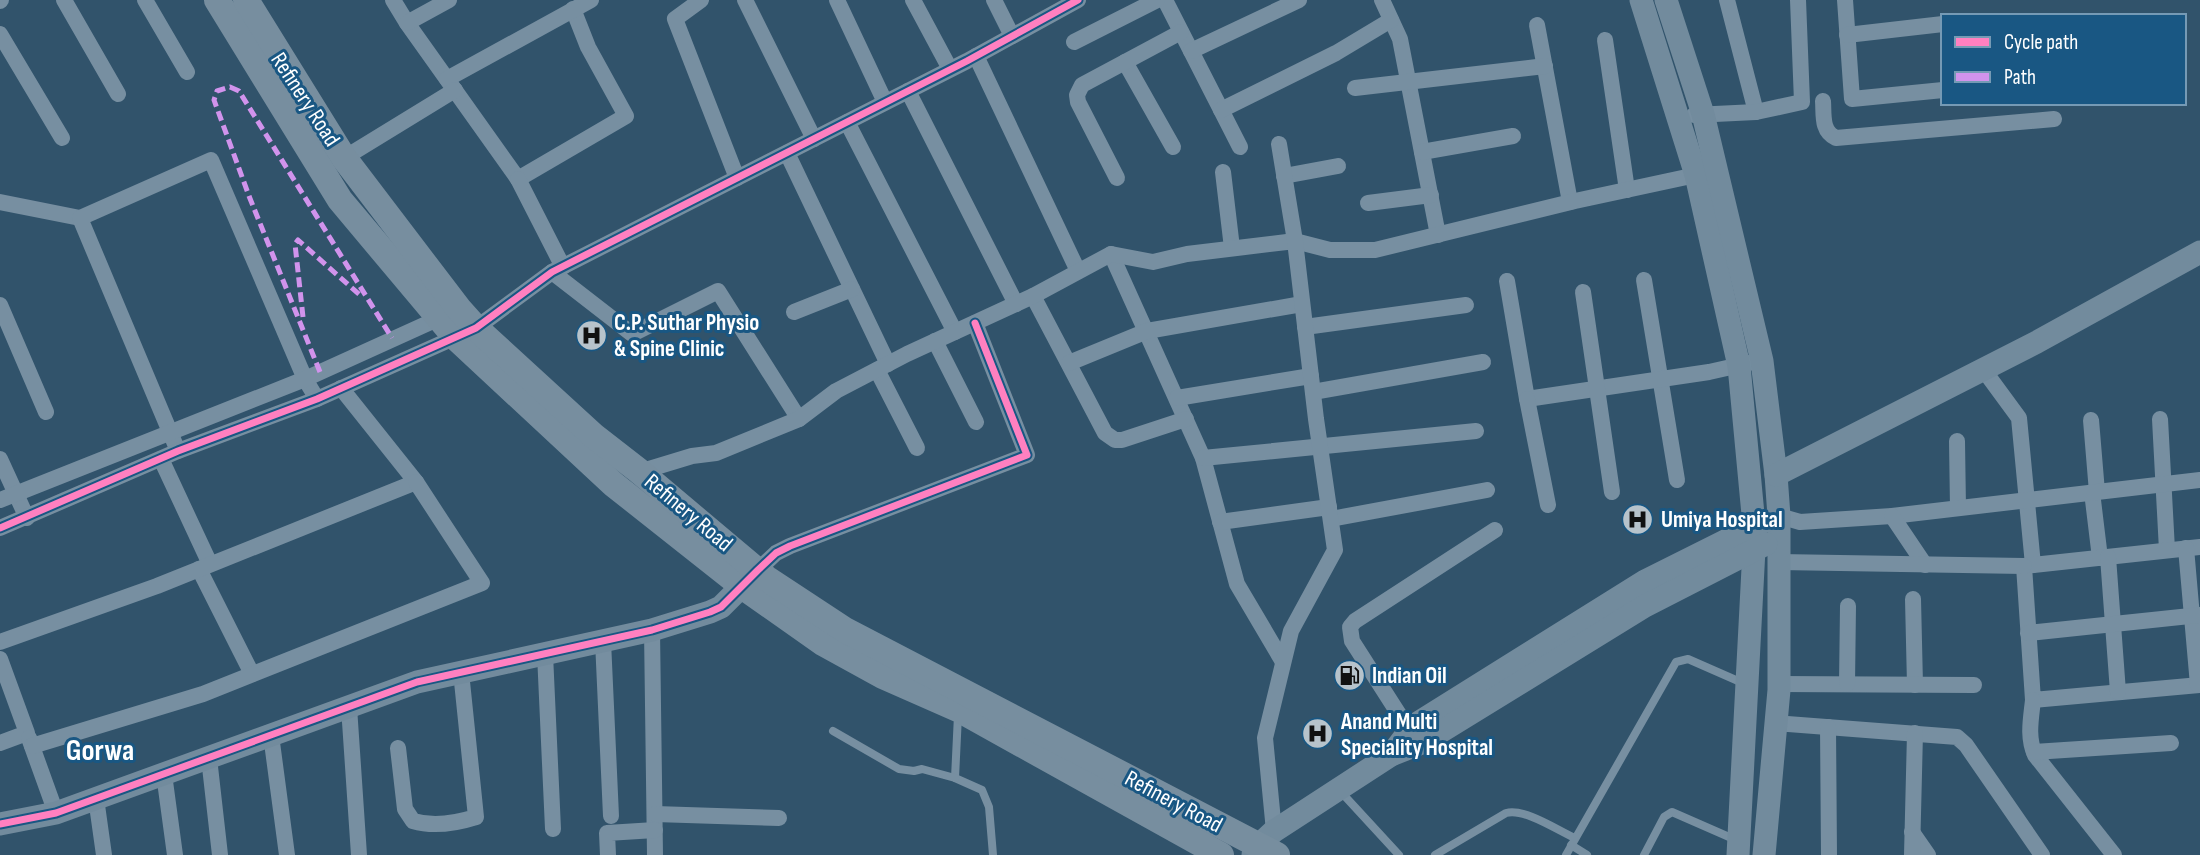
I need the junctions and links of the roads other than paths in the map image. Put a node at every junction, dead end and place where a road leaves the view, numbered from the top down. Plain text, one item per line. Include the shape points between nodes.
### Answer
1 (64, 0) edge
2 (145, 0) edge
3 (217, 0) edge
4 (246, 0) edge
5 (393, 0) edge
6 (449, 0) edge
7 (591, 0) edge
8 (701, 0) edge
9 (746, 0) edge
10 (837, 0) edge
11 (913, 0) edge
12 (994, 0) edge
13 (1157, 0) edge
14 (1166, 0) edge
15 (1299, 0) edge
16 (1382, 0) edge
17 (1641, 0) edge
18 (1666, 0) edge
19 (1727, 0) edge
20 (1798, 0) edge
21 (1845, 0) edge
22 (1072, 1) edge
23 (573, 9) junction
24 (1391, 20) junction
25 (407, 23) junction
26 (1941, 24) edge
27 (1537, 25) dead end
28 (1181, 32) junction
29 (0, 34) edge
30 (1847, 35) junction
31 (1012, 36) junction
32 (1605, 40) dead end
33 (1074, 42) dead end
34 (1191, 51) junction
35 (976, 56) junction
36 (1125, 62) junction
37 (1545, 66) junction
38 (950, 69) junction
39 (187, 72) dead end
40 (1408, 81) junction
41 (451, 84) junction
42 (1355, 88) dead end
43 (1941, 90) edge
44 (908, 91) junction
45 (118, 94) dead end
46 (1852, 99) junction
47 (1823, 101) junction
48 (885, 102) junction
49 (1802, 102) junction
50 (1221, 110) junction
51 (1756, 112) junction
52 (1703, 114) junction
53 (1678, 117) junction
54 (2054, 119) dead end
55 (846, 122) junction
56 (1513, 136) dead end
57 (62, 138) dead end
58 (814, 139) junction
59 (1279, 144) dead end
60 (1173, 147) dead end
61 (1240, 147) dead end
62 (1422, 152) junction
63 (787, 153) junction
64 (344, 158) junction
65 (1338, 166) dead end
66 (1223, 172) dead end
67 (1284, 176) junction
68 (1696, 176) junction
69 (737, 178) junction
70 (1117, 178) dead end
71 (518, 179) junction
72 (1627, 190) junction
73 (1431, 195) junction
74 (0, 202) edge
75 (1570, 202) junction
76 (1368, 203) dead end
77 (80, 218) junction
78 (1438, 234) junction
79 (1295, 241) junction
80 (1232, 248) junction
81 (2200, 252) edge
82 (1111, 254) junction
83 (557, 270) junction
84 (1078, 271) junction
85 (1644, 280) dead end
86 (1507, 281) dead end
87 (852, 289) junction
88 (1583, 292) dead end
89 (1033, 296) junction
90 (1016, 304) junction
91 (1302, 304) junction
92 (0, 305) edge
93 (1466, 305) dead end
94 (794, 312) dead end
95 (457, 323) junction
96 (975, 323) junction
97 (1305, 327) junction
98 (1147, 331) junction
99 (955, 332) junction
100 (935, 341) junction
101 (1762, 361) junction
102 (1483, 362) dead end
103 (1069, 363) junction
104 (1738, 366) junction
105 (882, 367) junction
106 (1983, 369) junction
107 (305, 379) junction
108 (1661, 380) junction
109 (1312, 384) junction
110 (341, 388) junction
111 (1596, 389) junction
112 (1177, 398) junction
113 (317, 399) junction
114 (1527, 399) junction
115 (46, 412) dead end
116 (799, 419) junction
117 (1186, 419) junction
118 (2160, 419) dead end
119 (2091, 420) dead end
120 (976, 422) dead end
121 (170, 431) junction
122 (1476, 431) dead end
123 (1957, 441) dead end
124 (917, 448) dead end
125 (1320, 448) junction
126 (178, 451) junction
127 (1203, 458) junction
128 (0, 459) edge
129 (161, 459) junction
130 (639, 471) junction
131 (1776, 475) junction
132 (1677, 480) dead end
133 (2200, 480) edge
134 (416, 482) junction
135 (2162, 484) junction
136 (617, 487) junction
137 (1487, 490) dead end
138 (1612, 492) dead end
139 (2095, 492) junction
140 (16, 494) junction
141 (0, 500) edge
142 (2028, 500) junction
143 (1548, 505) dead end
144 (1958, 508) junction
145 (1330, 513) junction
146 (1892, 516) junction
147 (27, 517) junction
148 (1220, 522) junction
149 (1754, 525) junction
150 (1786, 526) junction
151 (0, 528) edge
152 (1495, 530) dead end
153 (2193, 547) edge
154 (1754, 549) junction
155 (2168, 550) junction
156 (2104, 557) junction
157 (1779, 562) junction
158 (1925, 565) junction
159 (2028, 566) junction
160 (204, 567) junction
161 (750, 578) junction
162 (1913, 599) dead end
163 (1848, 606) dead end
164 (2196, 615) edge
165 (2113, 624) junction
166 (652, 630) junction
167 (2028, 633) junction
168 (603, 641) junction
169 (0, 642) edge
170 (545, 654) junction
171 (0, 659) edge
172 (1283, 662) junction
173 (461, 672) junction
174 (252, 674) junction
175 (1779, 684) junction
176 (1847, 684) junction
177 (1748, 685) junction
178 (1914, 685) junction
179 (1974, 685) dead end
180 (2199, 685) edge
181 (2118, 692) junction
182 (2033, 700) junction
183 (349, 707) junction
184 (958, 709) junction
185 (1776, 723) junction
186 (1828, 727) junction
187 (1409, 730) junction
188 (832, 731) dead end
189 (1915, 733) junction
190 (271, 735) junction
191 (29, 740) junction
192 (0, 743) edge
193 (2171, 743) dead end
194 (398, 748) dead end
195 (2034, 752) junction
196 (1391, 755) junction
197 (209, 758) junction
198 (164, 774) junction
199 (955, 778) junction
200 (1339, 790) junction
201 (96, 799) junction
202 (56, 813) junction
203 (611, 816) dead end
204 (779, 817) dead end
205 (655, 822) junction
206 (0, 824) edge
207 (553, 829) dead end
208 (1912, 832) junction
209 (1573, 842) junction
210 (1266, 847) edge
211 (1739, 848) edge
212 (104, 855) edge
213 (175, 855) edge
214 (220, 855) edge
215 (287, 855) edge
216 (359, 855) edge
217 (608, 855) edge
218 (655, 855) edge
219 (993, 855) edge
220 (1221, 855) edge
221 (1399, 855) edge
222 (1435, 855) edge
223 (1566, 855) edge
224 (1587, 855) edge
225 (1644, 855) edge
226 (1764, 855) edge
227 (1829, 855) edge
228 (1912, 855) edge
229 (1928, 855) edge
230 (2042, 855) edge
231 (2114, 855) edge

1 - 45 street
2 - 39 street
3 - 95 main road, Refinery Road via 327,183
4 - 64 main road, Refinery Road
5 - 25 street
6 - 25 street
7 - 23 street
8 - 69 street via 675,19
9 - 58 street
10 - 48 street
11 - 38 street
12 - 31 street
13 - 33 street
14 - 28 street
15 - 34 street
16 - 24 street
17 - 53 street
18 - 52 street
19 - 51 street
20 - 49 street
21 - 30 street
22 - 31 street
23 - 41 street
23 - 71 street via 626,116
24 - 40 street via 1401,39
24 - 50 street
25 - 41 street
26 - 30 street
27 - 37 street
28 - 34 street
28 - 36 street
29 - 57 street
30 - 46 street
31 - 35 street
32 - 72 street
34 - 50 street
35 - 38 street
35 - 84 street
36 - 60 street
36 - 70 street via 1082,85 1077,95
37 - 40 street
37 - 75 street
38 - 44 street
40 - 42 street
40 - 62 street
41 - 64 street
41 - 71 street
43 - 46 street
44 - 48 street
44 - 90 street
46 - 47 street
47 - 49 street
47 - 54 street via 1824,126 1836,138
48 - 55 street
49 - 51 street
50 - 61 street
51 - 52 street
52 - 53 street
52 - 101 street
53 - 68 street
55 - 58 street
55 - 99 street
56 - 62 street
58 - 63 street
59 - 67 street
62 - 73 street
63 - 69 street
63 - 87 street
64 - 95 main road, Refinery Road
65 - 67 street
66 - 80 street
67 - 79 street
68 - 72 street
68 - 104 street
69 - 83 street
71 - 83 street
72 - 75 street
73 - 76 street
73 - 78 street
74 - 77 street
75 - 78 street
77 - 107 street via 211,160
77 - 121 street
78 - 79 street via 1375,250 1330,250
79 - 80 street
79 - 91 street
80 - 82 street via 1153,262
81 - 106 street
82 - 84 street
82 - 98 street
83 - 95 street
83 - 116 street via 632,334 718,291
84 - 89 street
85 - 108 street
86 - 114 street
87 - 94 street
87 - 105 street
88 - 111 street
89 - 90 street
89 - 103 street
90 - 96 street
91 - 97 street
91 - 98 street
92 - 115 street
93 - 97 street
95 - 107 street
95 - 110 street
95 - 130 main road, Refinery Road
95 - 136 main road, Refinery Road
96 - 99 street
96 - 161 street via 1027,455 790,546
97 - 109 street
98 - 103 street
98 - 112 street
99 - 100 street
100 - 105 street
100 - 120 street
101 - 104 street
101 - 131 street
102 - 109 street
103 - 117 street via 1110,438 1122,440
104 - 108 street
104 - 149 street
105 - 116 street via 836,391
105 - 124 street
106 - 131 street
106 - 142 street via 2019,418
107 - 113 street
107 - 121 street
108 - 111 street
108 - 132 street
109 - 112 street
109 - 125 street
110 - 113 street
110 - 134 street
111 - 114 street
111 - 138 street
112 - 117 street
113 - 126 street
114 - 143 street
116 - 130 street via 716,453
117 - 127 street
118 - 135 street
119 - 139 street
121 - 126 street
121 - 140 street
122 - 125 street
123 - 144 street
125 - 127 street
125 - 145 street
126 - 129 street
127 - 148 street
128 - 140 street
129 - 147 street
129 - 160 street
130 - 136 street
130 - 161 main road, Refinery Road
131 - 150 street
133 - 135 street
134 - 160 street
134 - 174 street via 482,583
135 - 139 street
135 - 155 street
136 - 161 main road, Refinery Road
137 - 145 street
139 - 142 street
139 - 156 street
140 - 141 street
140 - 147 street
142 - 144 street
142 - 159 street
144 - 146 street
145 - 148 street
145 - 172 street via 1335,550 1291,631
146 - 150 street
146 - 158 street
147 - 151 street
148 - 172 street via 1237,584
149 - 150 street
149 - 154 street
149 - 187 street via 1646,581
150 - 154 street
150 - 157 street
152 - 187 street via 1350,627 1352,641
153 - 155 street
153 - 164 street
154 - 177 street
154 - 196 street via 1645,606 1424,742
155 - 156 street
156 - 159 street
156 - 165 street
157 - 158 street
157 - 175 street
158 - 159 street
159 - 167 street
160 - 169 street
160 - 174 street
161 - 166 street via 721,607
161 - 184 main road, Refinery Road via 845,656
161 - 210 main road, Refinery Road via 874,647
162 - 178 street
163 - 176 street
164 - 165 street
164 - 180 street
165 - 167 street
165 - 181 street
166 - 168 street
166 - 205 street
167 - 182 street
168 - 170 street
168 - 203 street
170 - 173 street
170 - 207 street
171 - 191 street
172 - 210 street via 1265,738
173 - 183 street via 416,682
173 - 194 street via 477,817 425,825 413,821 405,809
174 - 191 street via 204,694
175 - 176 street
175 - 185 street
176 - 178 street
177 - 209 lane via 1688,659 1676,662
177 - 211 street
178 - 179 street
180 - 181 street
181 - 182 street
182 - 195 street via 2029,734
183 - 190 street
183 - 216 street
184 - 199 lane
184 - 220 main road, Refinery Road
185 - 186 street
185 - 226 street
186 - 189 street
186 - 227 street
187 - 196 street
188 - 199 lane via 899,769 922,769
189 - 208 street
189 - 230 street via 1951,735 1962,741
190 - 197 street
190 - 215 street
191 - 192 street
191 - 202 street
193 - 195 street
195 - 231 street
196 - 200 street
197 - 198 street
197 - 214 street
198 - 201 street
198 - 213 street
199 - 219 lane via 982,790 989,807
200 - 210 street
200 - 221 lane
201 - 202 street
201 - 212 street
202 - 206 street
204 - 205 street
205 - 217 street via 607,833
205 - 218 street
208 - 228 street
208 - 229 street
209 - 222 lane via 1512,811
209 - 223 lane
209 - 224 lane
211 - 225 lane via 1672,812 1664,817

